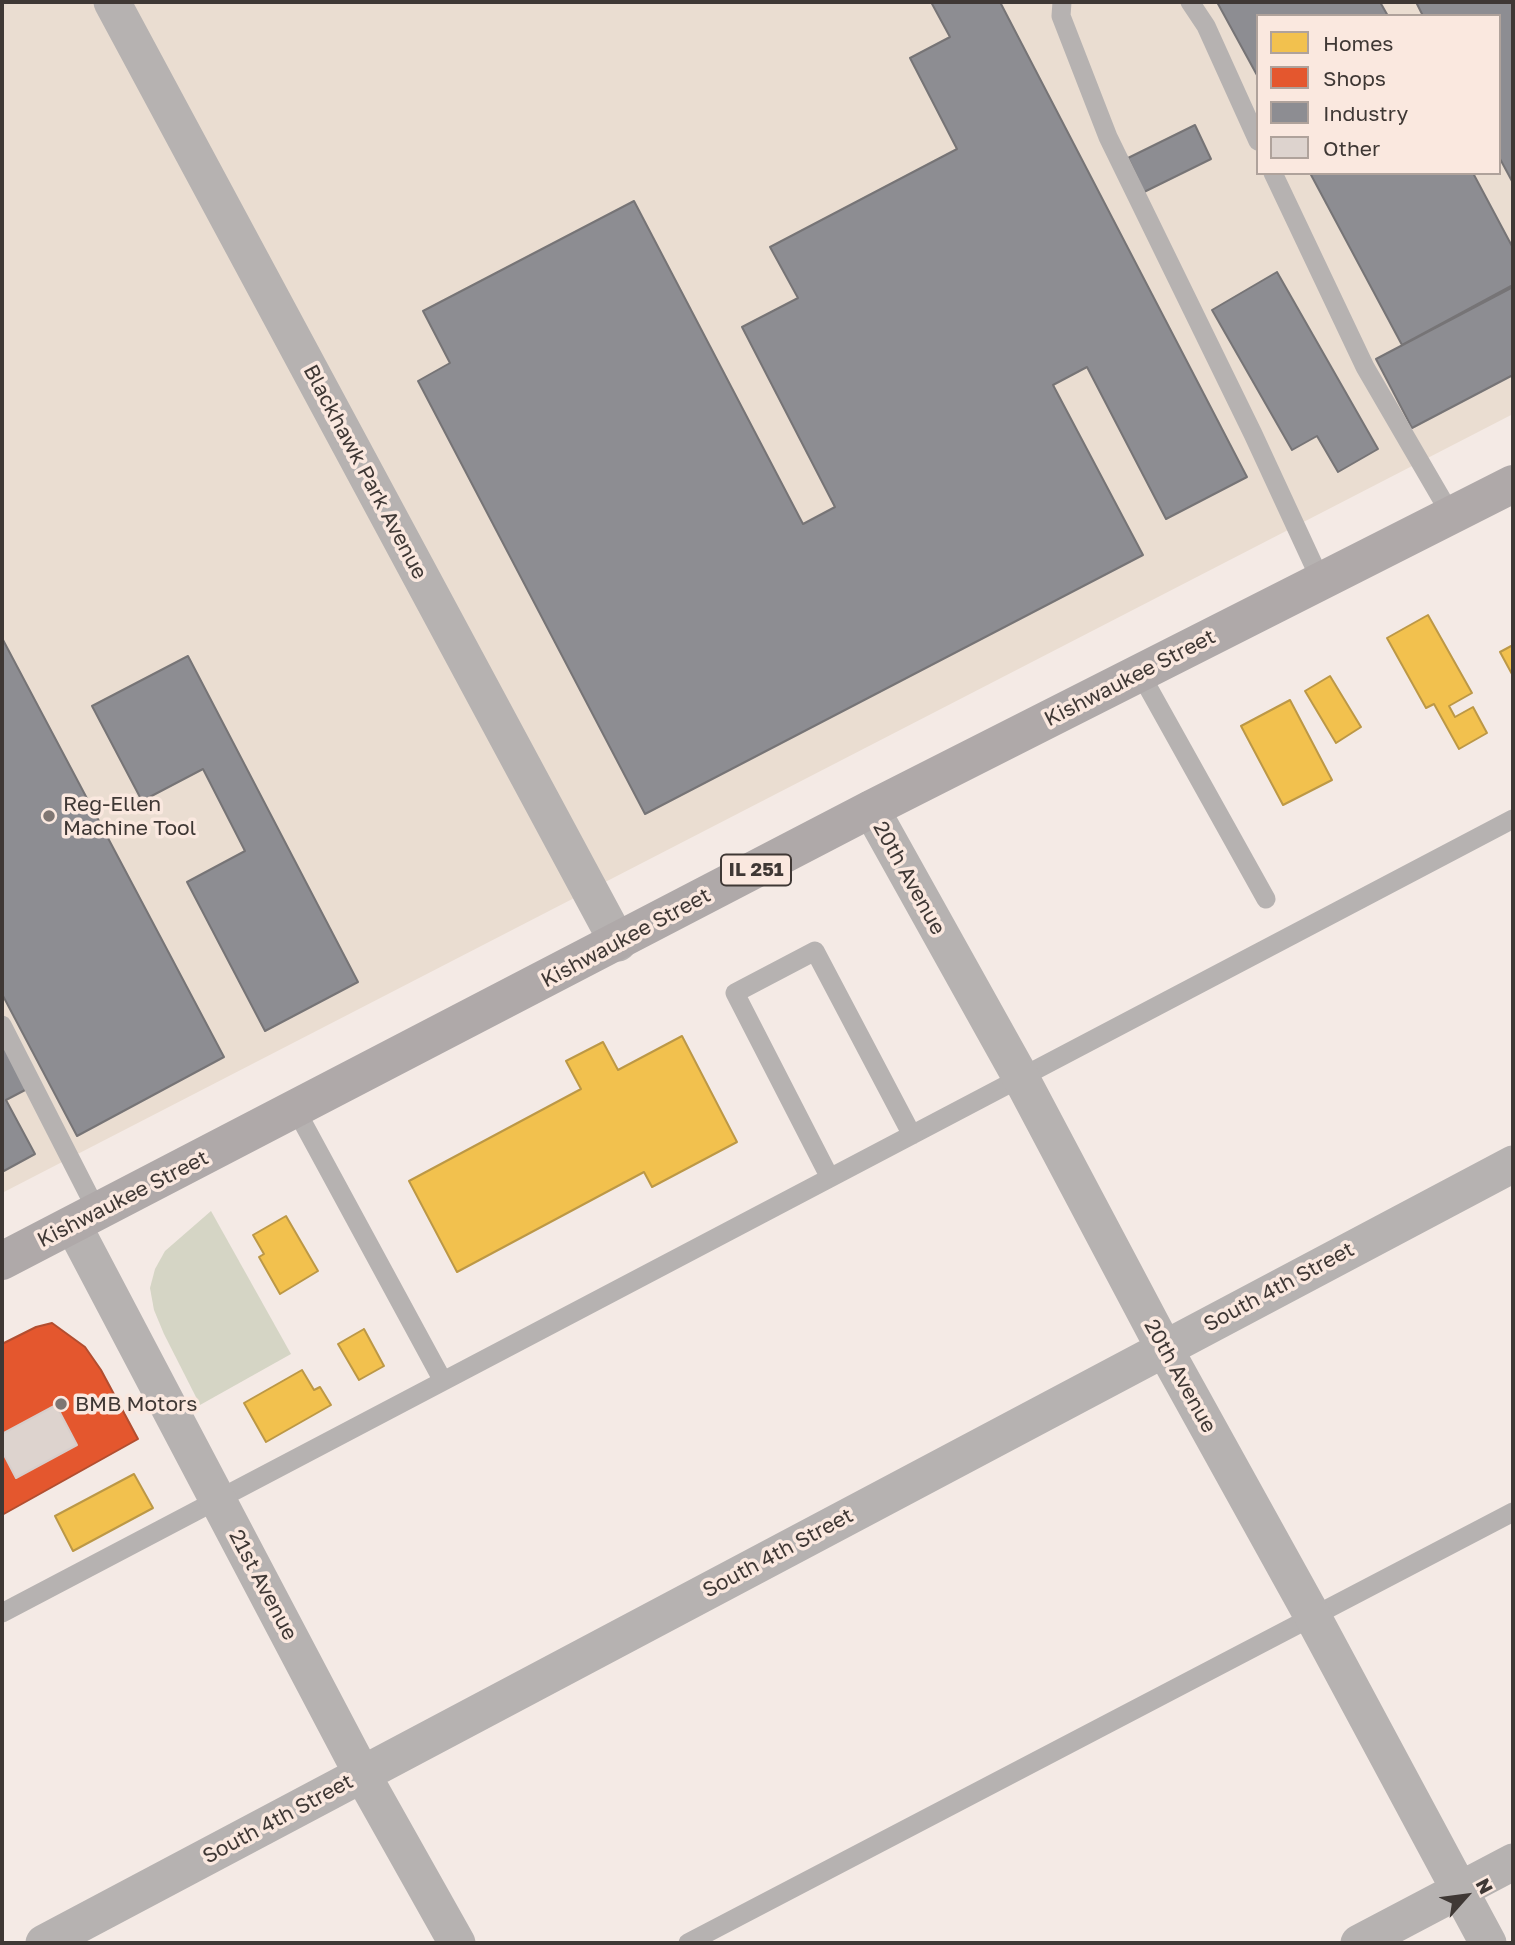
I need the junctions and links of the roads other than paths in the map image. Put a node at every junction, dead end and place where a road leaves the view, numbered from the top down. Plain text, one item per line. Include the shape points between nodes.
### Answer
1 (112, 2) edge
2 (1062, 2) edge
3 (1190, 2) edge
4 (1256, 137) edge
5 (1274, 175) edge
6 (1513, 484) edge
7 (1451, 515) junction
8 (1321, 581) junction
9 (1140, 673) junction
10 (871, 809) junction
11 (1513, 819) edge
12 (1266, 899) dead end
13 (618, 943) junction
14 (2, 1025) edge
15 (1021, 1078) junction
16 (296, 1110) junction
17 (912, 1135) junction
18 (1513, 1164) edge
19 (831, 1178) junction
20 (86, 1219) junction
21 (2, 1261) edge
22 (1164, 1348) junction
23 (443, 1381) junction
24 (218, 1500) junction
25 (1513, 1512) edge
26 (2, 1614) edge
27 (1313, 1617) junction
28 (362, 1774) junction
29 (1513, 1862) edge
30 (1459, 1890) junction
31 (44, 1943) edge
32 (457, 1943) edge
33 (688, 1943) edge
34 (1359, 1943) edge
35 (1488, 1943) edge

1 - 13 street, Blackhawk Park Avenue
2 - 8 lane via 1061,16 1108,137
3 - 4 lane via 1206,26
5 - 7 lane via 1365,367
6 - 7 main road, Kishwaukee Street / IL 251
7 - 8 main road, Kishwaukee Street / IL 251
8 - 9 main road, Kishwaukee Street / IL 251
9 - 10 main road, Kishwaukee Street / IL 251
9 - 12 lane
10 - 13 main road, Kishwaukee Street / IL 251
10 - 15 street, 20th Avenue
11 - 15 lane
13 - 16 main road, Kishwaukee Street / IL 251
14 - 20 lane
15 - 17 lane
15 - 22 street, 20th Avenue
16 - 20 main road, Kishwaukee Street / IL 251
16 - 23 lane
17 - 19 lane
17 - 19 lane via 816,951 735,993
18 - 22 street, South 4th Street
19 - 23 lane
20 - 21 main road, Kishwaukee Street / IL 251
20 - 24 street, 21st Avenue
22 - 27 street, 20th Avenue
22 - 28 street, South 4th Street
23 - 24 lane
24 - 26 lane
24 - 28 street, 21st Avenue
25 - 27 lane
27 - 30 street, 20th Avenue
27 - 33 lane
28 - 31 street, South 4th Street
28 - 32 street, 21st Avenue
29 - 30 street
30 - 34 street
30 - 35 street, 20th Avenue

